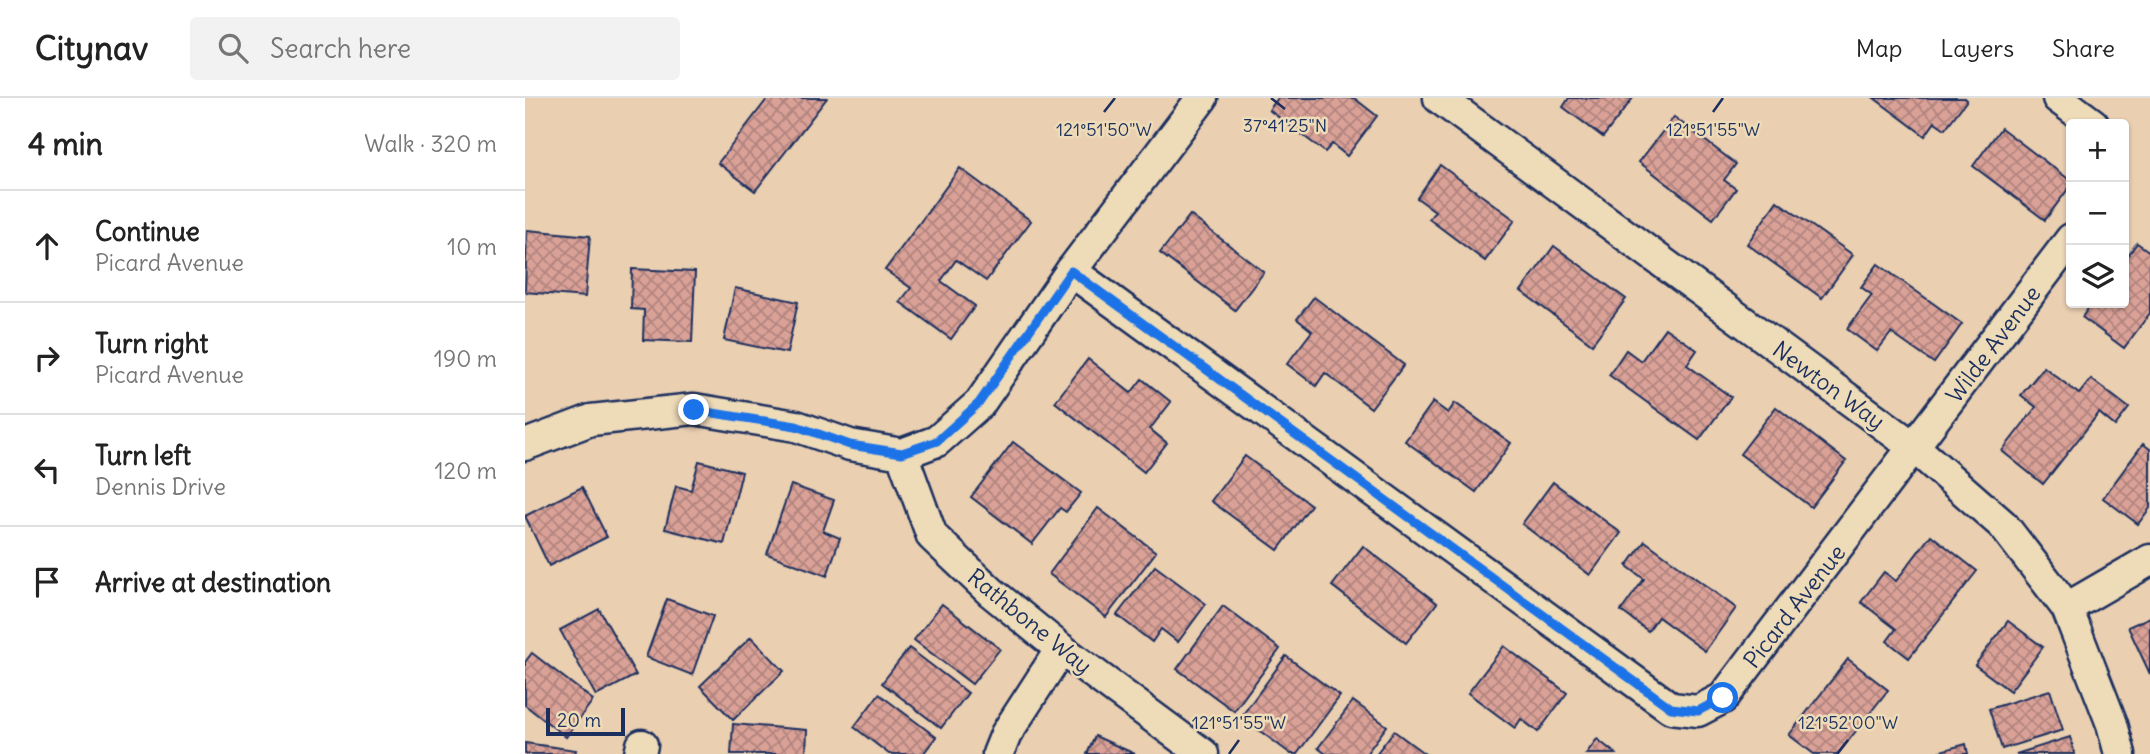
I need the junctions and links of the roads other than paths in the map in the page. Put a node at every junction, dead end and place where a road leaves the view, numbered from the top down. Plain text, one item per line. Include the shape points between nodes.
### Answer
1 (1202, 98) edge
2 (2058, 98) edge
3 (1447, 100) edge
4 (2086, 119) edge
5 (2067, 245) edge
6 (1071, 271) junction
7 (525, 445) edge
8 (1915, 448) junction
9 (902, 453) junction
10 (2150, 560) edge
11 (2067, 608) junction
12 (1061, 649) junction
13 (998, 754) edge
14 (1203, 754) edge
15 (2120, 754) edge

1 - 6 street
2 - 4 street
3 - 8 street, Newton Way
5 - 8 street, Wilde Avenue
6 - 8 street, Picard Avenue via 1671,708 1698,711 1723,698
6 - 9 street via 979,403 937,441
7 - 9 street via 591,420 694,410 796,426 850,445
8 - 11 street, Newton Way via 2003,525
9 - 12 street, Rathbone Way via 932,536
10 - 11 street
11 - 15 street, Newton Way
12 - 13 street
12 - 14 street, Rathbone Way

